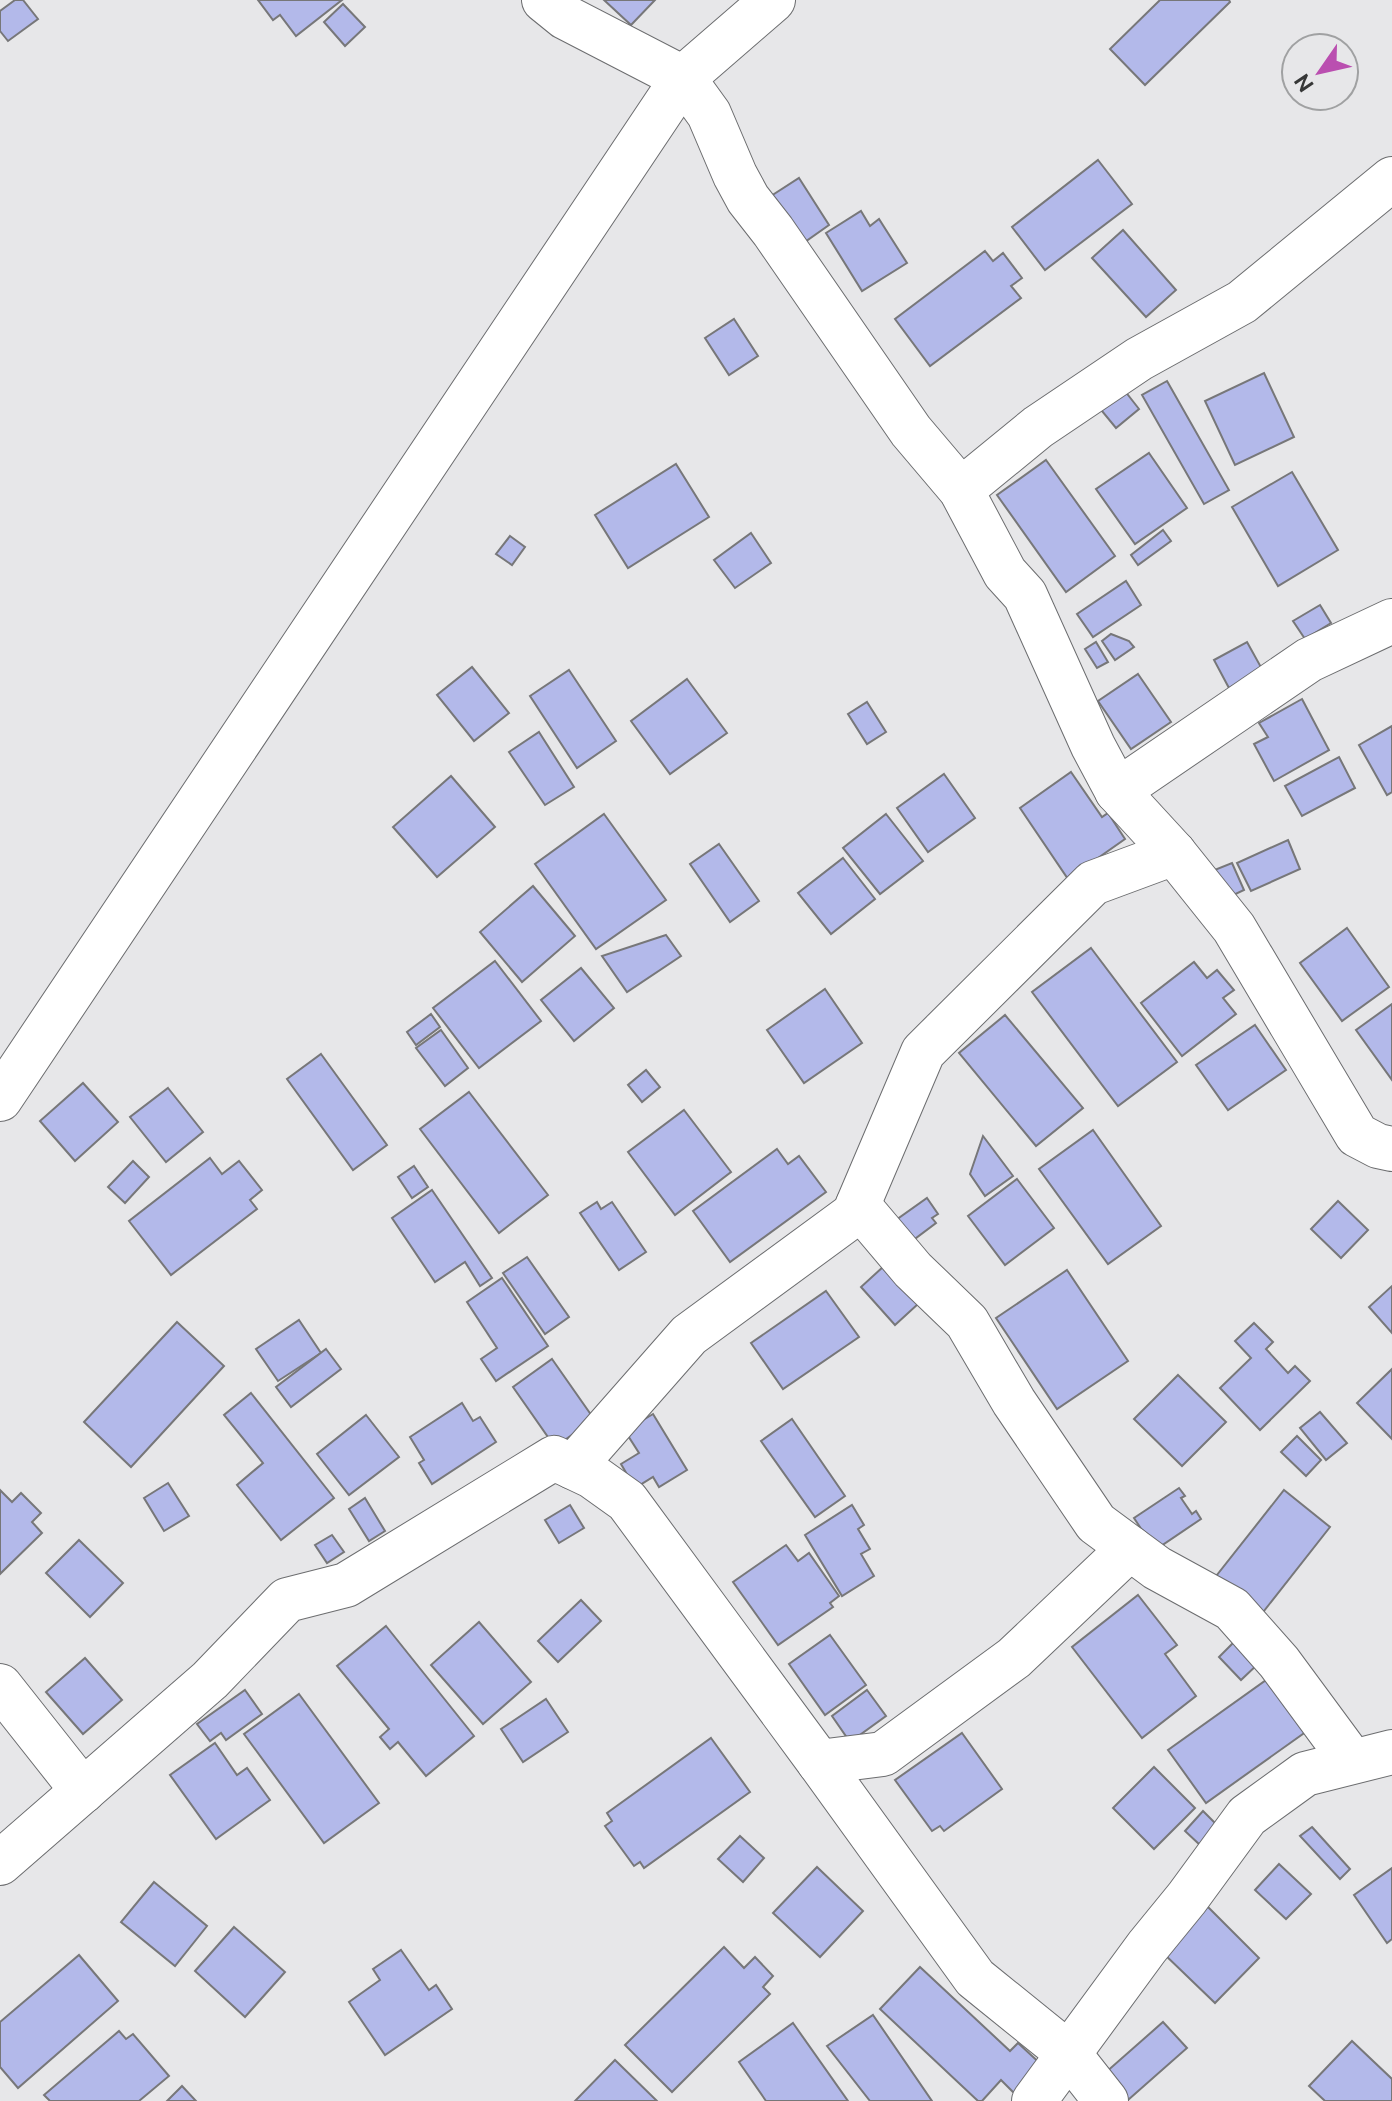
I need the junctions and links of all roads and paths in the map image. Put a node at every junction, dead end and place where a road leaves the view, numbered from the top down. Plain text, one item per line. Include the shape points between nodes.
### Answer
1 (544, 0) edge
2 (773, 0) edge
3 (683, 78) junction
4 (1392, 179) edge
5 (961, 490) junction
6 (1392, 621) edge
7 (1117, 791) junction
8 (1174, 853) junction
9 (0, 1099) edge
10 (1392, 1149) edge
11 (858, 1205) junction
12 (573, 1467) junction
13 (1130, 1548) junction
14 (0, 1686) edge
15 (1372, 1756) edge
16 (819, 1762) junction
17 (83, 1791) junction
18 (0, 1863) edge
19 (1069, 2054) junction
20 (1034, 2101) edge
21 (1106, 2101) edge

1 - 3 street via 565,17
2 - 3 street
3 - 5 street via 709,114 748,199 911,431
3 - 9 street
4 - 5 street via 1242,302 1127,367 1038,427
5 - 7 street via 1005,573 1025,595
6 - 7 street via 1309,660
7 - 8 street
8 - 10 street via 1234,928 1357,1135
8 - 11 street via 1093,883 923,1052
11 - 12 street via 854,1214 689,1335
11 - 13 street via 913,1270 967,1322 1096,1523
12 - 16 street via 627,1501
12 - 17 street via 554,1458 346,1585 287,1600 210,1680
13 - 15 street via 1232,1609
13 - 16 street via 1014,1658 883,1754
14 - 17 street
15 - 19 street via 1305,1774 1247,1816
16 - 19 street via 975,1978
17 - 18 street
19 - 20 street
19 - 21 street

